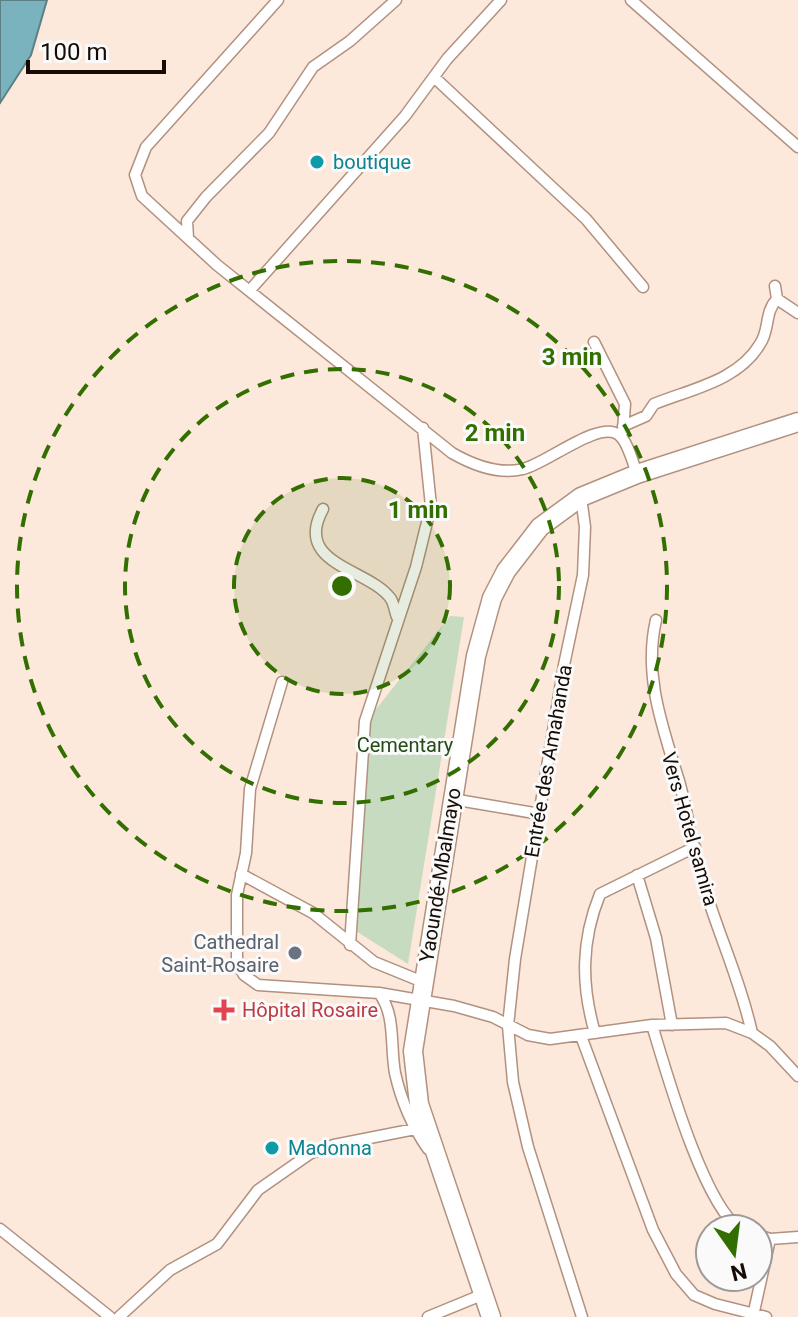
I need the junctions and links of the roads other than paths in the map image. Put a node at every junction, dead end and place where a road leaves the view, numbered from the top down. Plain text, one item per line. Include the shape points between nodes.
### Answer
1 (278, 0) edge
2 (396, 0) edge
3 (501, 0) edge
4 (631, 0) edge
5 (435, 78) junction
6 (798, 147) edge
7 (188, 238) junction
8 (775, 286) dead end
9 (643, 287) dead end
10 (251, 289) junction
11 (777, 299) junction
12 (798, 313) edge
13 (594, 342) dead end
14 (798, 422) edge
15 (423, 428) junction
16 (623, 432) junction
17 (637, 474) junction
18 (581, 497) junction
19 (323, 509) dead end
20 (397, 617) junction
21 (656, 620) dead end
22 (282, 682) dead end
23 (452, 799) junction
24 (540, 814) junction
25 (695, 847) junction
26 (241, 874) junction
27 (637, 875) junction
28 (350, 945) junction
29 (423, 982) junction
30 (379, 993) junction
31 (420, 1001) junction
32 (652, 1025) junction
33 (672, 1025) junction
34 (508, 1026) junction
35 (595, 1033) junction
36 (752, 1033) junction
37 (581, 1036) junction
38 (798, 1076) edge
39 (415, 1129) junction
40 (440, 1166) junction
41 (722, 1213) edge
42 (0, 1229) edge
43 (798, 1237) edge
44 (774, 1239) edge
45 (758, 1293) edge
46 (484, 1294) junction
47 (753, 1316) edge
48 (110, 1317) edge
49 (119, 1317) edge
50 (428, 1317) edge
51 (491, 1317) edge
52 (582, 1317) edge
53 (766, 1317) edge

1 - 7 street via 159,131 137,164 138,190
2 - 7 street via 313,67 269,133 187,221
3 - 5 street
4 - 6 street
5 - 9 street via 586,219
5 - 10 street
7 - 10 street
8 - 11 street
10 - 15 street
11 - 12 street
11 - 16 street via 768,309 763,340 743,367 654,404
13 - 16 street via 625,404
14 - 17 highway, Yaoundé-Mbalmayo
15 - 16 street via 468,462 507,471 533,466 596,432
15 - 20 street via 431,506
16 - 17 street
17 - 18 highway, Yaoundé-Mbalmayo
18 - 23 highway, Yaoundé-Mbalmayo via 558,511 523,546 492,598 476,656
18 - 24 street, Entrée des Amahanda via 583,575
19 - 20 street via 316,530 321,549 391,599
20 - 28 street via 365,721
21 - 25 street, Vers Hotel samira via 655,701
22 - 26 street via 250,789
23 - 24 street
23 - 29 highway, Yaoundé-Mbalmayo
24 - 34 street, Entrée des Amahanda
25 - 27 street
25 - 36 street, Vers Hotel samira
26 - 28 street via 313,913
26 - 30 street via 236,949 244,975 258,985
27 - 33 street via 656,938
27 - 35 street via 600,894 596,902 583,981
28 - 29 street via 374,962
29 - 31 highway, Yaoundé-Mbalmayo
30 - 31 street
30 - 39 street via 391,1023 401,1095
31 - 34 street via 472,1009
31 - 40 highway, Yaoundé-Mbalmayo via 414,1079
32 - 33 street
32 - 35 street
32 - 41 street
33 - 36 street via 726,1023
34 - 37 street via 550,1039
34 - 52 street, Entrée des Amahanda via 524,1133
35 - 37 street
36 - 38 street
37 - 47 street via 648,1217 676,1274 694,1295
39 - 40 street
39 - 49 street via 311,1153 258,1190 217,1244 170,1270
40 - 46 highway, Yaoundé-Mbalmayo
42 - 48 street
43 - 44 street
45 - 47 street
46 - 50 street
46 - 51 highway, Yaoundé-Mbalmayo
47 - 53 street

